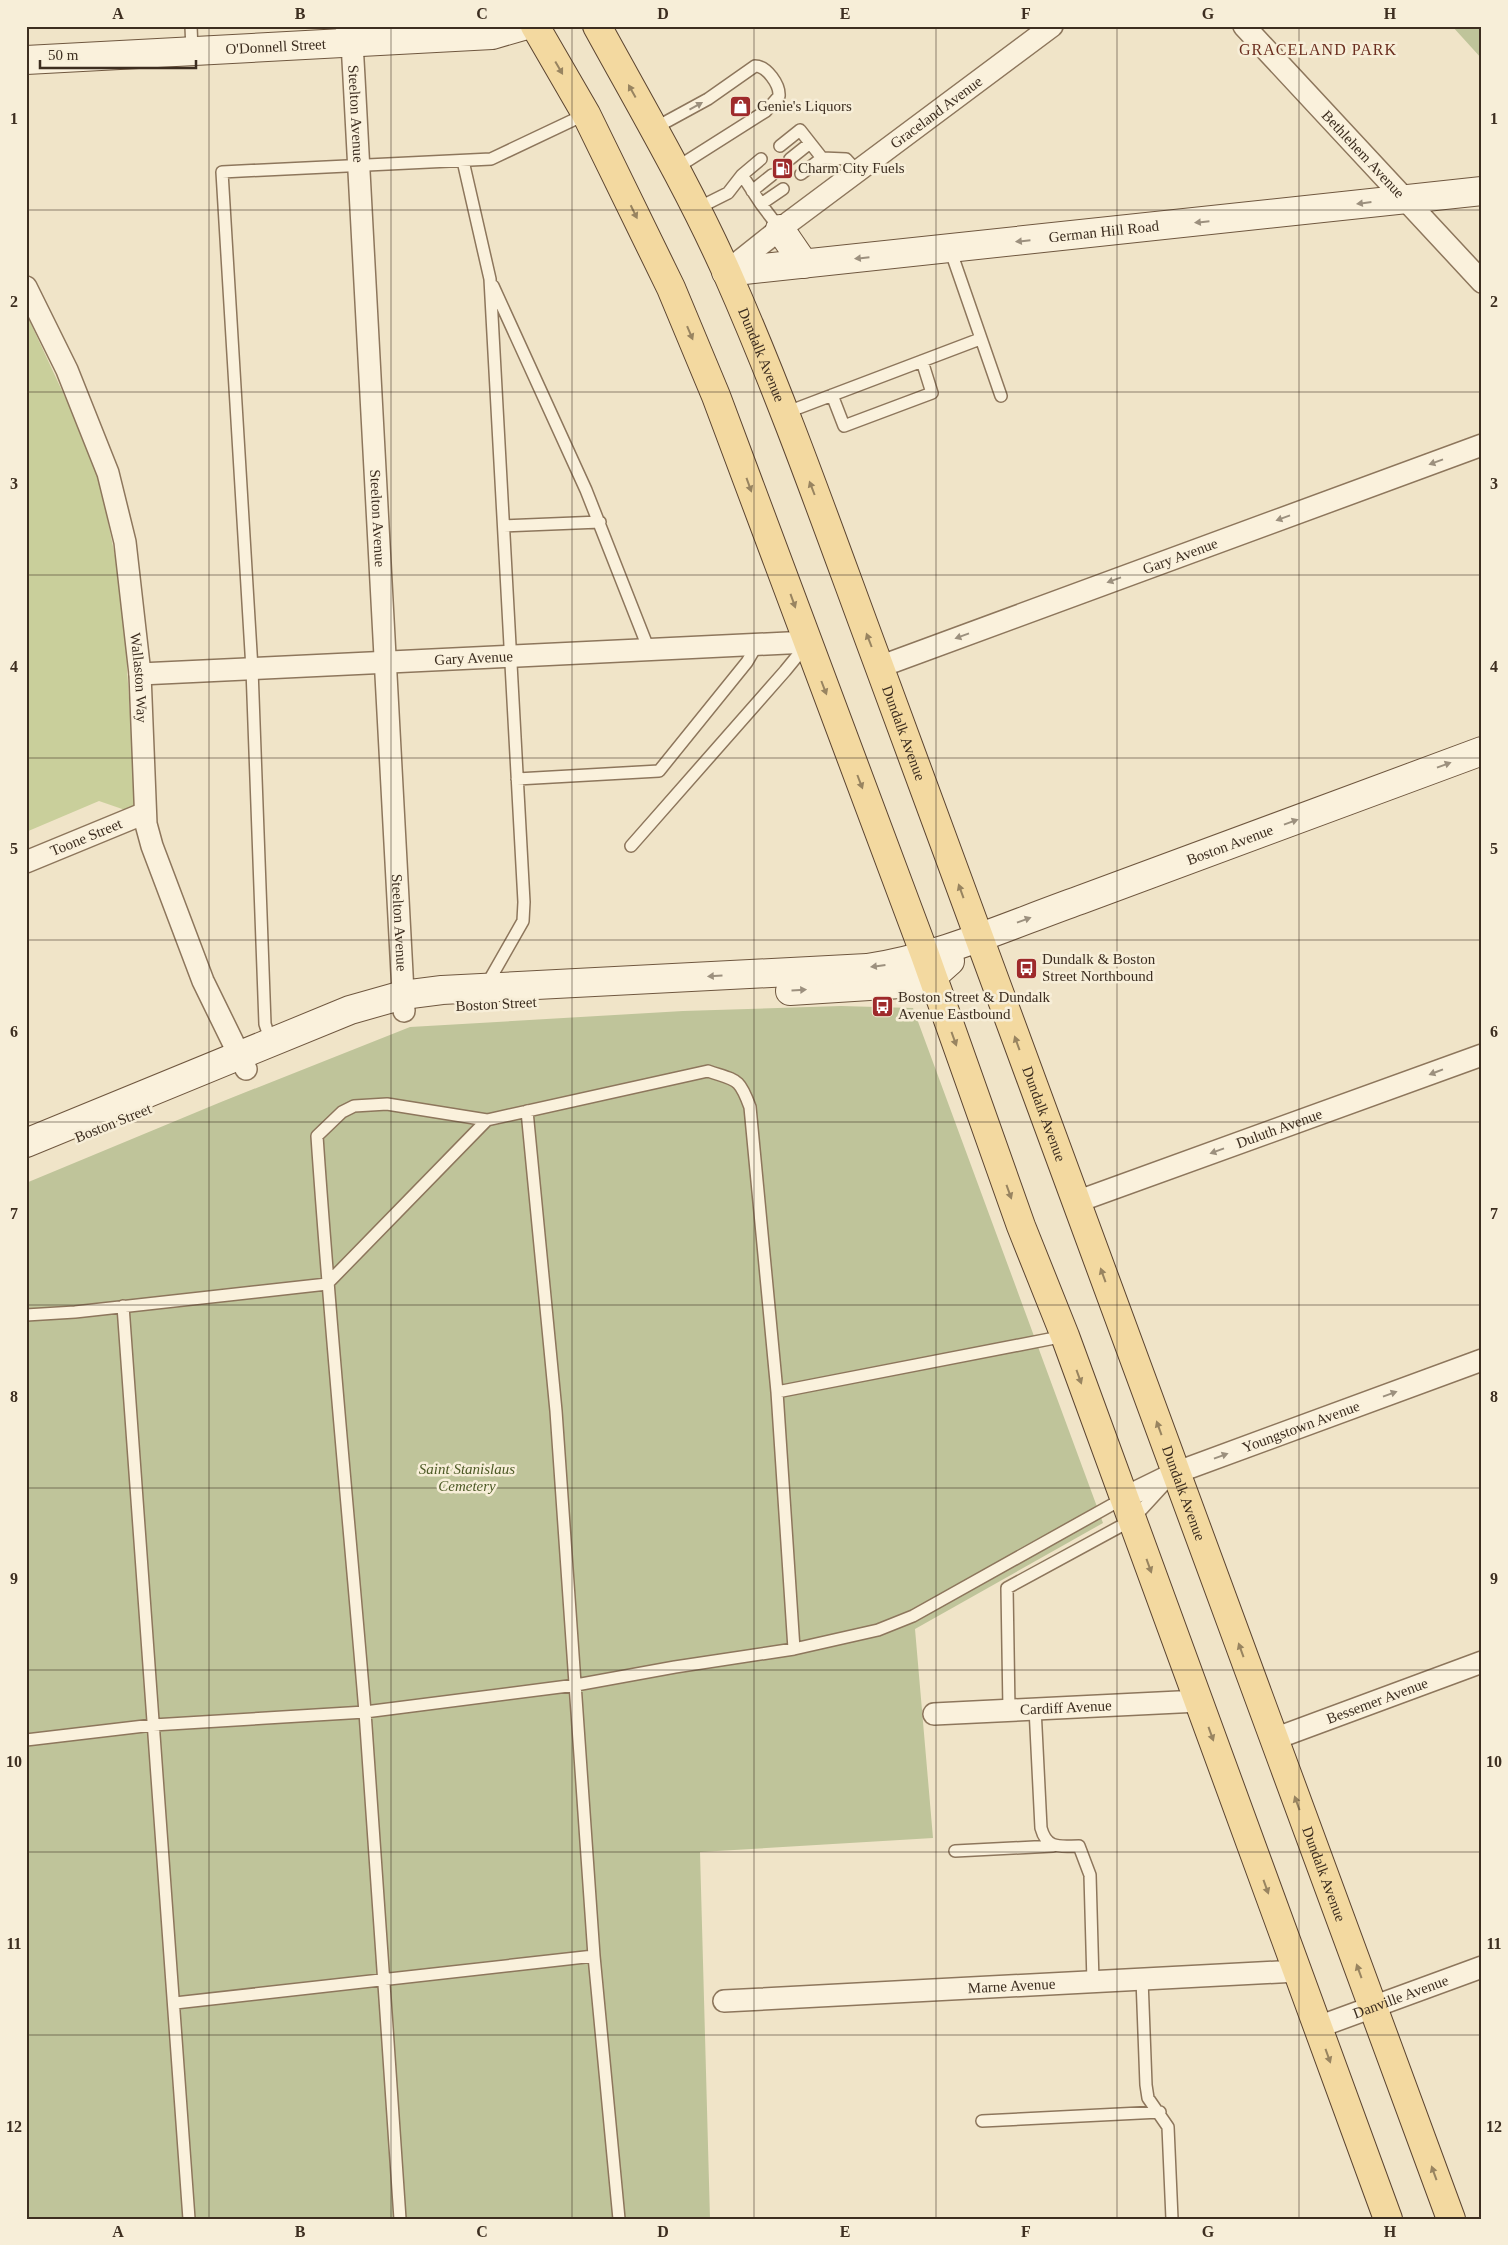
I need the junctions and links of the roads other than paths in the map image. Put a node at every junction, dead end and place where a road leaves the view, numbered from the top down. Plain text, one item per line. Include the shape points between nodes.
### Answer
1 (523, 26) edge
2 (535, 26) edge
3 (597, 26) edge
4 (1052, 26) edge
5 (1244, 26) edge
6 (349, 35) edge
7 (192, 39) edge
8 (26, 60) edge
9 (586, 114) junction
10 (653, 129) junction
11 (810, 143) junction
12 (780, 146) dead end
13 (822, 158) junction
14 (761, 159) dead end
15 (790, 159) dead end
16 (463, 161) junction
17 (359, 166) junction
18 (676, 168) junction
19 (858, 172) junction
20 (801, 174) dead end
21 (742, 175) junction
22 (772, 175) dead end
23 (783, 189) dead end
24 (752, 191) junction
25 (1482, 191) edge
26 (1405, 198) junction
27 (761, 204) junction
28 (696, 209) junction
29 (780, 230) junction
30 (950, 249) junction
31 (804, 264) junction
32 (726, 272) junction
33 (490, 280) junction
34 (1482, 282) edge
35 (26, 287) edge
36 (980, 339) junction
37 (922, 361) junction
38 (832, 395) junction
39 (1001, 396) dead end
40 (784, 414) junction
41 (1482, 445) edge
42 (600, 522) junction
43 (504, 526) junction
44 (808, 642) junction
45 (757, 645) junction
46 (650, 650) junction
47 (511, 656) junction
48 (386, 662) junction
49 (879, 666) junction
50 (252, 669) junction
51 (140, 674) junction
52 (1482, 751) edge
53 (517, 779) junction
54 (145, 813) junction
55 (631, 846) dead end
56 (26, 862) edge
57 (978, 937) junction
58 (929, 966) junction
59 (486, 988) junction
60 (404, 1003) junction
61 (271, 1042) junction
62 (1482, 1055) edge
63 (243, 1062) junction
64 (527, 1111) junction
65 (487, 1120) junction
66 (27, 1152) edge
67 (1076, 1202) junction
68 (327, 1284) junction
69 (123, 1306) junction
70 (26, 1315) edge
71 (1065, 1336) junction
72 (1482, 1360) edge
73 (777, 1392) junction
74 (1175, 1473) junction
75 (1128, 1509) junction
76 (794, 1650) junction
77 (1482, 1662) edge
78 (576, 1685) junction
79 (1198, 1702) junction
80 (1035, 1708) junction
81 (1009, 1710) junction
82 (365, 1712) junction
83 (934, 1714) dead end
84 (153, 1725) junction
85 (1274, 1739) junction
86 (26, 1740) edge
87 (1053, 1846) junction
88 (955, 1851) dead end
89 (594, 1956) junction
90 (1482, 1966) edge
91 (1297, 1971) junction
92 (385, 1979) junction
93 (1142, 1979) junction
94 (1093, 1982) junction
95 (724, 2001) dead end
96 (175, 2003) junction
97 (1372, 2006) junction
98 (1318, 2027) junction
99 (1160, 2112) junction
100 (982, 2121) dead end
101 (189, 2219) edge
102 (400, 2219) edge
103 (619, 2219) edge
104 (1172, 2219) edge
105 (1388, 2219) edge
106 (1451, 2219) edge

1 - 6 street, O'Donnell Street via 492,35
2 -> 9 main road
10 -> 3 main road, Dundalk Avenue
4 - 19 street, Graceland Avenue
5 - 26 street, Bethlehem Avenue
6 - 7 street, O'Donnell Street
6 - 17 street, Steelton Avenue
7 - 8 street, O'Donnell Street
9 - 16 lane via 491,159
9 -> 44 main road via 675,297 716,396
10 - 18 main road, Dundalk Avenue
10 -> 18 lane via 708,99 755,66 763,69 778,86 779,96 766,111
11 - 12 lane via 800,130
11 - 13 lane
11 - 15 lane
13 - 19 lane via 846,159
13 - 20 lane
14 - 21 lane
16 - 17 lane
16 - 33 lane
17 - 48 street, Steelton Avenue
17 - 50 lane via 222,172
18 - 28 main road, Dundalk Avenue
19 - 29 street, Graceland Avenue
21 - 24 lane
21 - 28 lane via 728,193
22 - 24 lane
23 - 27 lane
24 - 27 lane
25 - 26 street, German Hill Road
26 -> 30 street, German Hill Road
26 - 34 street, Bethlehem Avenue
27 - 29 lane
28 - 32 main road, Dundalk Avenue
29 - 31 street
29 - 32 street, Graceland Avenue
30 -> 31 street, German Hill Road
30 - 36 lane
31 - 32 street, German Hill Road
32 - 40 main road, Dundalk Avenue
33 - 42 lane
33 - 43 lane
35 - 51 street, Wallaston Way via 68,370 108,473 125,542
36 - 37 lane
36 - 39 lane
37 - 38 lane
37 - 38 lane via 932,393 844,426
38 - 40 lane
49 -> 40 main road, Dundalk Avenue
41 -> 49 street, Gary Avenue
42 - 43 lane
42 - 46 lane
43 - 47 lane
44 - 45 street, Gary Avenue
44 - 55 lane
44 -> 58 main road
45 - 46 street, Gary Avenue
45 - 53 lane via 747,662 659,771
46 - 47 street, Gary Avenue
47 - 48 street, Gary Avenue
47 - 53 lane
48 - 50 street, Gary Avenue
48 - 60 street, Steelton Avenue
57 -> 49 main road, Dundalk Avenue
50 - 51 street, Gary Avenue
50 - 61 lane via 265,1024
51 - 54 street, Wallaston Way
57 -> 52 street, Boston Avenue
53 - 59 lane via 523,921
54 - 56 street, Toone Street
54 - 63 street, Wallaston Way via 152,846 203,981
57 - 58 street, Boston Avenue
67 -> 57 main road, Dundalk Avenue
58 -> 59 street, Boston Street via 896,964
60 -> 58 street, Boston Street via 458,1006 870,987 901,984
58 -> 71 main road via 1021,1226
59 - 60 street, Boston Street
60 - 61 street, Boston Street via 350,1010
60 - 63 street, Boston Street via 354,1024
61 - 63 street, Boston Street
62 -> 67 street, Duluth Avenue
63 - 66 street, Boston Street
64 - 65 lane
64 - 73 lane via 708,1071 742,1086 750,1107
64 - 78 lane via 556,1411
65 - 68 lane
65 - 68 lane via 387,1104 354,1106 342,1112 317,1136
74 -> 67 main road, Dundalk Avenue
68 - 69 lane
68 - 82 lane
69 - 70 lane
69 - 84 lane
71 - 73 lane
71 -> 75 main road
74 -> 72 street, Youngstown Avenue
73 - 76 lane
74 - 75 street, Youngstown Avenue
85 -> 74 main road, Dundalk Avenue
75 - 76 lane via 913,1616 878,1630
75 -> 79 main road
75 - 81 lane via 1007,1588
76 - 78 lane
77 - 85 street, Bessemer Avenue
78 - 82 lane
78 - 89 lane
79 - 80 street, Cardiff Avenue
79 -> 91 main road
80 - 81 street, Cardiff Avenue
80 - 87 lane via 1041,1828 1044,1839
81 - 83 street, Cardiff Avenue
82 - 84 lane
82 - 92 lane
84 - 86 lane
84 - 96 lane
97 -> 85 main road, Dundalk Avenue
87 - 88 lane
87 - 94 lane via 1079,1846 1090,1875
89 - 92 lane
89 - 103 lane
90 - 97 street, Danville Avenue
91 - 93 street, Marne Avenue
91 - 98 main road
92 - 96 lane
92 - 102 lane
93 - 94 street, Marne Avenue
93 - 99 lane via 1146,2085 1148,2098
94 - 95 street, Marne Avenue
96 - 101 lane
97 - 98 street, Danville Avenue
106 -> 97 main road, Dundalk Avenue
98 -> 105 main road
99 - 100 lane
99 - 104 lane via 1168,2127

